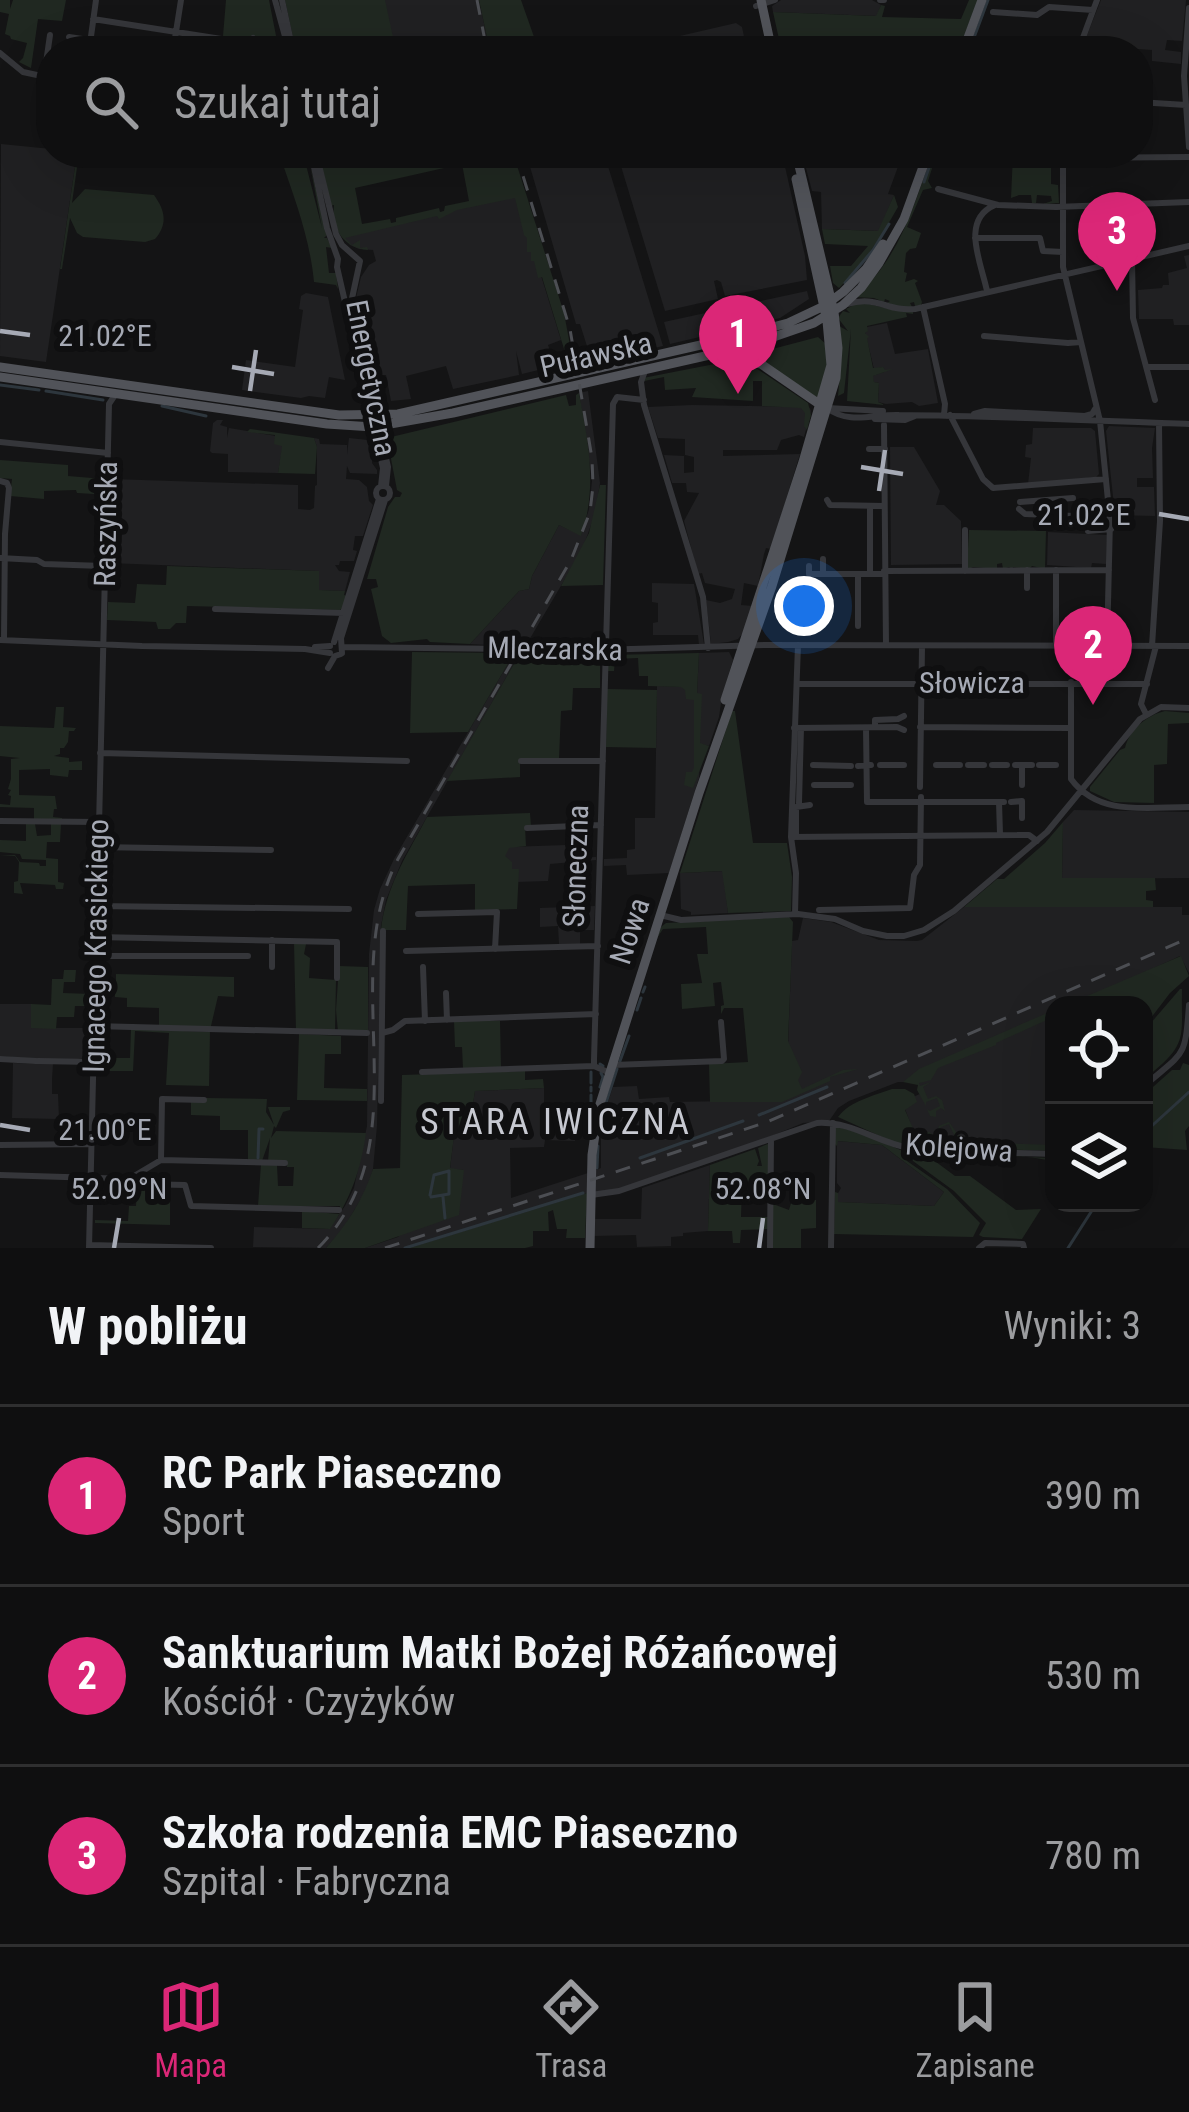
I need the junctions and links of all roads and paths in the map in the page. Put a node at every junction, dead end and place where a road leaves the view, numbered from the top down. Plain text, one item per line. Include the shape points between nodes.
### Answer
1 (96, 0) edge
2 (181, 0) edge
3 (278, 0) edge
4 (775, 0) edge
5 (982, 0) edge
6 (1097, 0) edge
7 (758, 3) edge
8 (1189, 8) edge
9 (1093, 10) junction
10 (993, 12) dead end
11 (93, 19) junction
12 (176, 32) junction
13 (91, 36) edge
14 (175, 36) edge
15 (202, 36) edge
16 (287, 36) edge
17 (766, 36) edge
18 (969, 36) edge
19 (1083, 36) edge
20 (0, 52) edge
21 (36, 75) edge
22 (1153, 102) edge
23 (1186, 105) junction
24 (1189, 147) edge
25 (1153, 157) edge
26 (1189, 158) edge
27 (316, 168) edge
28 (317, 168) edge
29 (797, 168) edge
30 (920, 168) edge
31 (1063, 168) edge
32 (938, 189) dead end
33 (983, 200) junction
34 (1189, 202) edge
35 (998, 205) junction
36 (1063, 206) junction
37 (984, 210) junction
38 (975, 238) junction
39 (1189, 246) edge
40 (350, 252) junction
41 (1063, 252) junction
42 (338, 259) junction
43 (1132, 259) junction
44 (359, 269) junction
45 (340, 272) junction
46 (1066, 273) junction
47 (987, 291) junction
48 (923, 307) junction
49 (832, 308) junction
50 (985, 336) dead end
51 (1081, 342) junction
52 (700, 356) junction
53 (0, 367) edge
54 (1147, 367) junction
55 (1189, 367) edge
56 (647, 368) junction
57 (627, 373) junction
58 (0, 377) edge
59 (641, 382) junction
60 (84, 389) junction
61 (118, 394) junction
62 (644, 400) junction
63 (1155, 400) dead end
64 (109, 404) junction
65 (829, 405) junction
66 (1096, 406) junction
67 (928, 414) junction
68 (916, 415) junction
69 (947, 415) junction
70 (373, 416) junction
71 (972, 416) junction
72 (866, 418) junction
73 (1100, 421) junction
74 (356, 422) junction
75 (882, 422) junction
76 (1159, 423) junction
77 (1189, 424) edge
78 (0, 442) edge
79 (869, 449) dead end
80 (885, 449) junction
81 (108, 453) junction
82 (1106, 479) junction
83 (0, 481) edge
84 (1073, 498) dead end
85 (827, 500) dead end
86 (870, 506) junction
87 (884, 506) junction
88 (1075, 516) dead end
89 (1111, 529) junction
90 (965, 530) dead end
91 (1088, 531) dead end
92 (3, 558) edge
93 (823, 559) dead end
94 (105, 566) junction
95 (809, 566) dead end
96 (1027, 570) junction
97 (1056, 570) junction
98 (1110, 570) junction
99 (965, 571) junction
100 (884, 572) junction
101 (823, 574) junction
102 (858, 574) junction
103 (870, 574) junction
104 (1027, 588) dead end
105 (215, 609) dead end
106 (346, 616) junction
107 (858, 626) dead end
108 (758, 628) junction
109 (2, 640) edge
110 (103, 645) junction
111 (770, 645) junction
112 (886, 645) junction
113 (747, 646) junction
114 (798, 646) junction
115 (922, 646) junction
116 (1056, 646) junction
117 (1107, 646) junction
118 (1154, 646) junction
119 (1189, 646) edge
120 (364, 648) junction
121 (708, 648) junction
122 (334, 649) junction
123 (605, 650) junction
124 (1071, 682) junction
125 (922, 683) junction
126 (797, 684) junction
127 (1147, 684) junction
128 (1189, 708) edge
129 (1146, 714) junction
130 (912, 716) junction
131 (875, 727) junction
132 (798, 728) junction
133 (866, 728) junction
134 (1070, 728) junction
135 (914, 729) junction
136 (100, 753) junction
137 (407, 761) dead end
138 (521, 761) dead end
139 (603, 761) junction
140 (865, 765) junction
141 (920, 765) junction
142 (1023, 765) junction
143 (1063, 765) junction
144 (806, 766) junction
145 (806, 785) junction
146 (858, 786) junction
147 (920, 787) dead end
148 (1022, 791) junction
149 (1082, 791) junction
150 (921, 800) junction
151 (1005, 802) junction
152 (799, 803) dead end
153 (810, 805) dead end
154 (1189, 807) edge
155 (1022, 818) dead end
156 (0, 821) edge
157 (98, 822) junction
158 (601, 825) junction
159 (527, 828) dead end
160 (1000, 836) junction
161 (793, 837) junction
162 (920, 837) junction
163 (1037, 841) junction
164 (98, 847) junction
165 (271, 850) dead end
166 (96, 906) junction
167 (349, 909) dead end
168 (819, 910) dead end
169 (418, 914) dead end
170 (795, 914) junction
171 (660, 915) junction
172 (383, 931) dead end
173 (95, 937) junction
174 (234, 940) junction
175 (272, 940) junction
176 (598, 946) junction
177 (495, 949) junction
178 (406, 951) dead end
179 (95, 956) junction
180 (233, 956) junction
181 (248, 956) dead end
182 (272, 967) dead end
183 (423, 968) dead end
184 (338, 978) dead end
185 (446, 994) dead end
186 (1189, 1005) edge
187 (596, 1015) junction
188 (447, 1020) junction
189 (425, 1021) junction
190 (721, 1022) dead end
191 (94, 1026) junction
192 (382, 1033) junction
193 (367, 1034) dead end
194 (0, 1059) edge
195 (93, 1062) junction
196 (594, 1066) junction
197 (612, 1069) junction
198 (422, 1072) dead end
199 (1153, 1079) edge
200 (204, 1100) dead end
201 (381, 1101) dead end
202 (833, 1123) junction
203 (771, 1139) junction
204 (92, 1144) junction
205 (0, 1145) edge
206 (1045, 1154) edge
207 (161, 1160) junction
208 (285, 1163) dead end
209 (0, 1174) edge
210 (135, 1176) junction
211 (91, 1178) junction
212 (591, 1195) junction
213 (339, 1210) dead end
214 (89, 1246) edge
215 (1024, 1246) edge
216 (212, 1248) edge
217 (590, 1248) edge
218 (770, 1248) edge
219 (831, 1248) edge
220 (980, 1248) edge

1 - 11 street
2 - 12 street
3 - 16 street
4 - 7 street
5 - 18 main road
6 - 9 street
7 - 17 main road
8 - 23 street
9 - 10 street
9 - 19 street
11 - 12 street
11 - 13 street
12 - 14 street
12 - 15 street
20 - 21 street
22 - 23 street
23 - 24 street
25 - 26 street
27 - 42 street, Energetyczna
28 - 40 street, Energetyczna via 338,240
29 - 49 main road
30 - 49 main road via 882,248
31 - 36 street
32 - 33 street
33 - 35 street
33 - 37 street
34 - 36 street
35 - 36 street
35 - 37 street
36 - 41 street
37 - 38 street
38 - 41 street via 1040,238 1043,251
38 - 47 street
39 - 43 street, Puławska
40 - 42 street, Energetyczna
40 - 44 street, Energetyczna
41 - 46 street
42 - 45 street, Energetyczna
43 - 46 street, Puławska
43 - 54 street via 1132,318
44 - 45 street, Energetyczna
44 - 70 street, Energetyczna via 351,303
45 - 70 street, Energetyczna
46 - 47 street, Puławska
46 - 51 street
47 - 48 street, Puławska
48 - 49 street, Puławska via 868,299
48 - 69 street
49 - 52 main road, Puławska via 774,339
49 - 65 main road
49 - 70 main road, Puławska via 742,336
50 - 51 street
51 - 66 street
52 - 56 main road, Puławska
52 - 65 main road via 753,361
53 - 74 main road, Puławska
54 - 55 street
54 - 63 street
56 - 57 main road, Puławska
56 - 59 street
57 - 59 street
57 - 70 main road, Puławska via 470,409
58 - 60 main road, Puławska
59 - 62 street
60 - 61 main road, Puławska
60 - 64 street
61 - 64 street
61 - 74 main road, Puławska
62 - 121 street via 703,598
62 - 123 street, Słoneczna via 617,398 613,406
64 - 81 street, Raszyńska
65 - 67 street
65 - 72 street
65 - 108 main road
65 - 113 main road
66 - 71 street via 1085,416
66 - 73 street
67 - 68 street
67 - 69 street
68 - 72 street
68 - 75 street
69 - 71 street
69 - 82 street via 993,488
70 - 74 main road, Puławska
70 - 106 street, Energetyczna via 390,492
71 - 73 street
72 - 75 street
73 - 76 street
73 - 82 street
75 - 80 street
76 - 77 street
76 - 118 street
78 - 81 street
79 - 80 street
80 - 87 street
81 - 94 street, Raszyńska
82 - 89 street
83 - 92 street via 9,488
84 - 88 street via 1019,506 1025,514
85 - 86 street
86 - 87 street
86 - 103 street
87 - 100 street
89 - 91 street
89 - 98 street
90 - 99 street
92 - 94 street
92 - 109 street
93 - 101 street
94 - 110 street, Raszyńska
95 - 101 street via 809,574
96 - 97 street
96 - 99 street
96 - 104 street
97 - 98 street
97 - 116 street
98 - 117 street
99 - 100 street
100 - 103 street
100 - 112 street
101 - 102 street
102 - 103 street
102 - 107 street
105 - 106 street
106 - 120 street via 347,638
106 - 122 street, Energetyczna
106 - 122 street, Energetyczna
108 - 111 street
108 - 113 main road
109 - 110 street, Mleczarska
110 - 122 street, Mleczarska
110 - 136 street, Ignacego Krasickiego
111 - 113 street, Mleczarska
111 - 114 street, Mleczarska
112 - 114 street, Mleczarska
112 - 115 street, Mleczarska
113 - 121 street, Mleczarska
113 - 171 main road, Nowa
114 - 126 street
115 - 116 street, Mleczarska
115 - 125 street
116 - 117 street, Mleczarska
117 - 118 street, Mleczarska
118 - 119 street, Mleczarska
118 - 127 street
120 - 122 street, Mleczarska
120 - 123 street, Mleczarska
121 - 123 street, Mleczarska
123 - 139 street, Słoneczna
124 - 125 street, Słowicza
124 - 127 street, Słowicza
124 - 134 street
125 - 126 street, Słowicza
125 - 130 street
126 - 132 street
127 - 129 street
128 - 129 street
129 - 149 street
130 - 131 street via 875,719
130 - 135 street
131 - 133 street
131 - 135 street
132 - 133 street
132 - 144 street
132 - 161 street
133 - 140 street
134 - 135 street
134 - 143 street
135 - 141 street
136 - 137 street
136 - 157 street, Ignacego Krasickiego
138 - 139 street
139 - 158 street, Słoneczna
140 - 141 street
140 - 144 street
140 - 146 street
141 - 142 street
141 - 147 street
142 - 143 street
142 - 148 street
143 - 149 street
144 - 145 street
145 - 146 street
145 - 152 street
146 - 150 street via 869,802
148 - 151 street
148 - 155 street
149 - 154 street via 1114,807
149 - 163 street
150 - 151 street
150 - 162 street
151 - 160 street
153 - 161 street via 796,806
156 - 157 street
157 - 164 street, Ignacego Krasickiego
158 - 159 street
158 - 176 street, Słoneczna
160 - 162 street
160 - 163 street via 1022,831
161 - 162 street
161 - 170 street
162 - 168 street via 909,909
163 - 170 street via 918,932 887,936
164 - 165 street
164 - 166 street, Ignacego Krasickiego
166 - 167 street
166 - 173 street, Ignacego Krasickiego
169 - 177 street via 496,912
170 - 171 street
171 - 197 main road, Nowa
172 - 192 street
173 - 174 street
173 - 179 street, Ignacego Krasickiego
174 - 175 street
174 - 180 street
175 - 182 street
175 - 184 street via 337,942
176 - 177 street
176 - 187 street, Słoneczna
177 - 178 street
179 - 180 street
179 - 191 street, Ignacego Krasickiego
180 - 181 street
183 - 189 street
185 - 188 street
186 - 199 street via 1182,1053
187 - 188 street
187 - 196 street, Słoneczna
188 - 189 street
189 - 192 street
190 - 197 street via 722,1061
191 - 193 street
191 - 195 street, Ignacego Krasickiego
192 - 201 street
194 - 195 street
195 - 204 street, Ignacego Krasickiego
196 - 197 street
196 - 198 street
197 - 212 main road, Nowa via 597,1117
200 - 207 street via 162,1099
202 - 203 street
202 - 206 street, Kolejowa via 915,1149
202 - 219 street
203 - 212 street
203 - 218 street
204 - 205 street
204 - 211 street, Ignacego Krasickiego
207 - 208 street
207 - 210 street
209 - 211 street
210 - 211 street
210 - 213 street via 142,1184 185,1185 191,1206
211 - 214 street, Ignacego Krasickiego
212 - 217 main road
214 - 216 street
215 - 220 street

